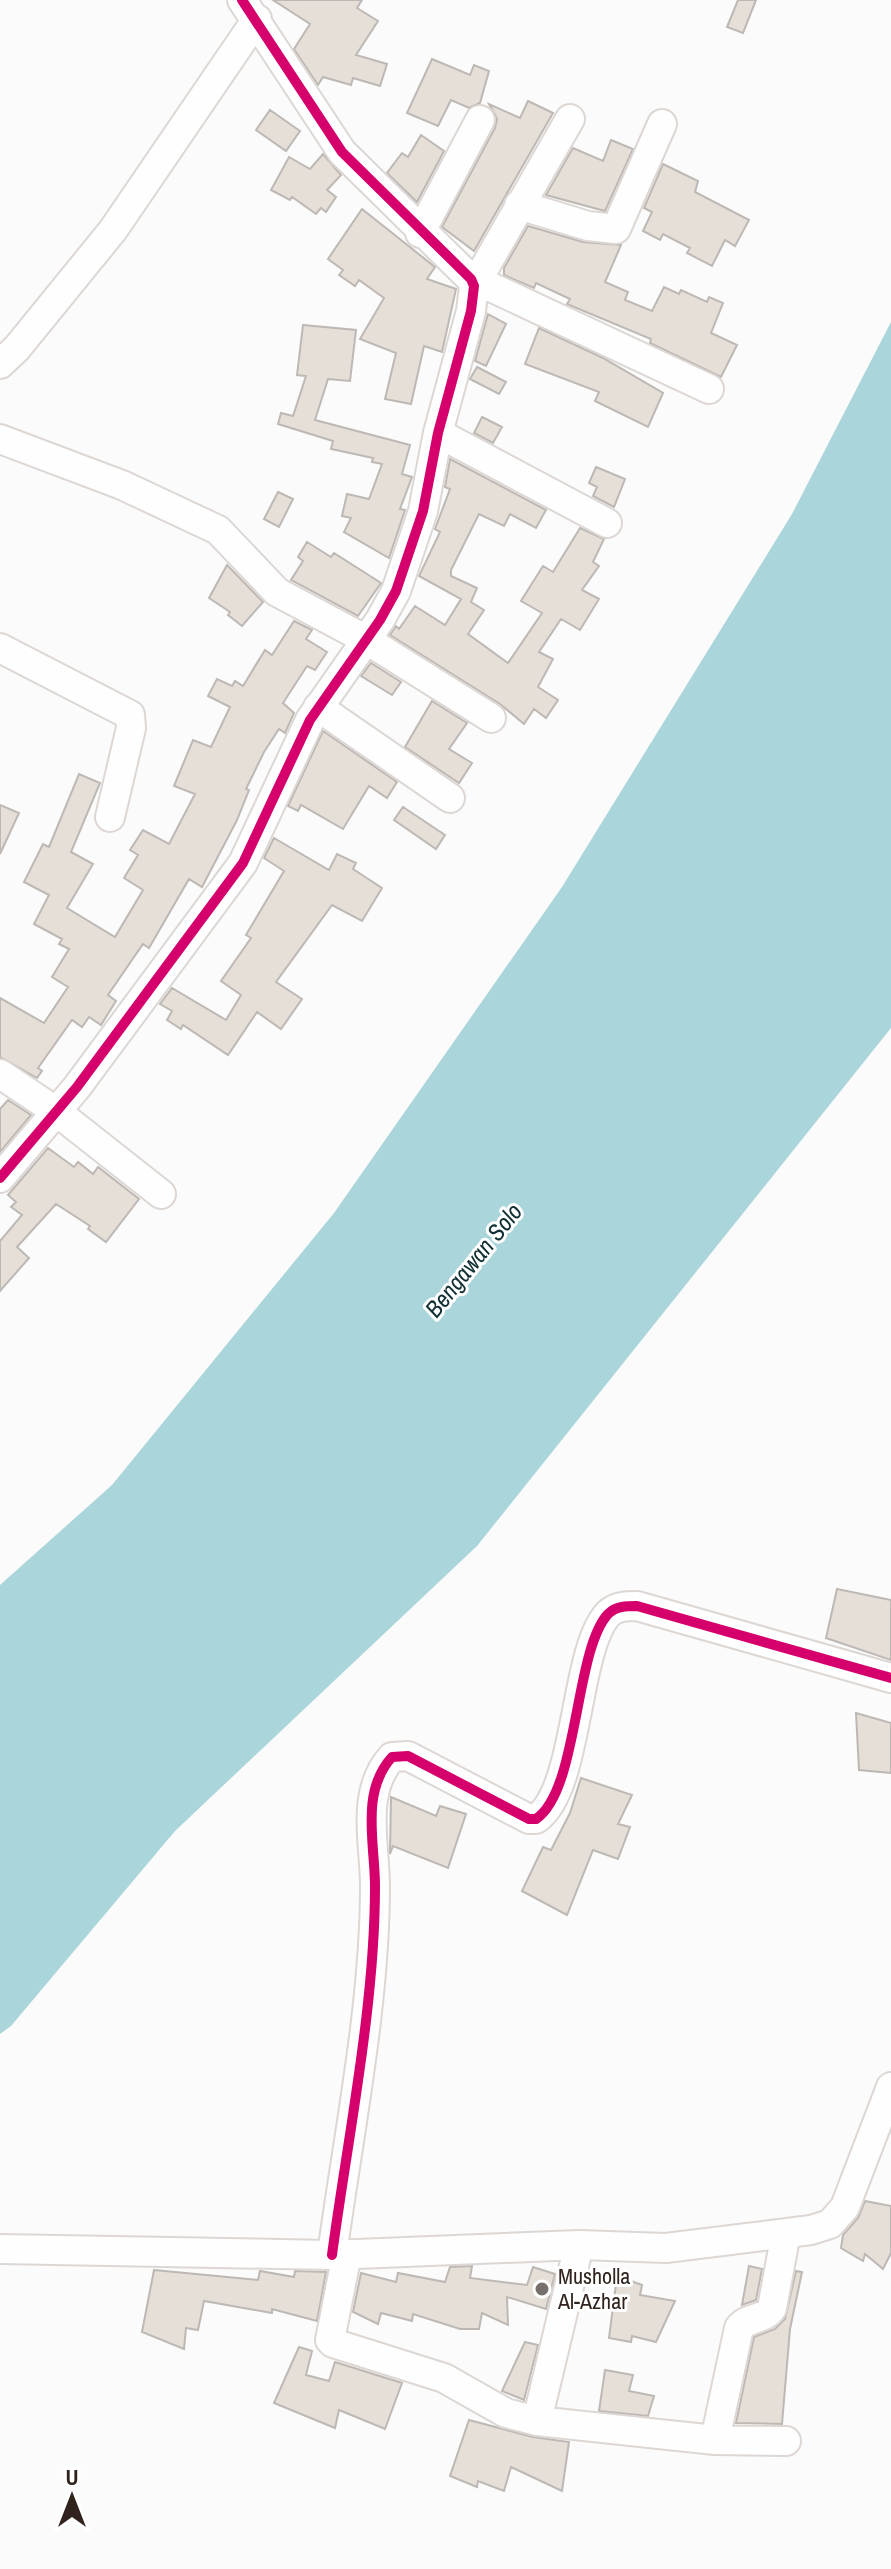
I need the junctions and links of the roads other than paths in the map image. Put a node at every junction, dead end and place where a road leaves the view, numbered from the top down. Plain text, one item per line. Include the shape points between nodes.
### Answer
1 (250, 10) edge
2 (570, 119) dead end
3 (480, 120) dead end
4 (662, 124) dead end
5 (519, 205) junction
6 (420, 233) junction
7 (476, 284) junction
8 (0, 364) edge
9 (709, 389) dead end
10 (438, 433) junction
11 (0, 439) edge
12 (607, 523) dead end
13 (365, 639) junction
14 (0, 648) edge
15 (318, 707) junction
16 (491, 718) dead end
17 (450, 798) dead end
18 (110, 817) dead end
19 (0, 1074) edge
20 (57, 1112) junction
21 (0, 1178) edge
22 (161, 1194) dead end
23 (891, 1678) edge
24 (891, 2087) edge
25 (786, 2233) junction
26 (579, 2245) junction
27 (0, 2249) edge
28 (339, 2255) junction
29 (537, 2421) junction
30 (715, 2440) junction
31 (786, 2441) dead end

1 - 6 street via 326,132
1 - 8 street via 113,230
2 - 5 street
3 - 6 street
4 - 5 street via 616,229
5 - 7 street
6 - 7 street
7 - 9 street
7 - 10 street
10 - 12 street
10 - 13 street via 408,563
11 - 13 street via 187,512 218,530 277,592
13 - 15 street
13 - 16 street
14 - 18 street via 130,715
15 - 17 street
15 - 20 street via 243,863
19 - 20 street
20 - 21 street
20 - 22 street
23 - 28 street via 637,1606 621,1606 608,1614 597,1634 563,1769 536,1819 408,1756 392,1757 371,1812 371,1963
24 - 25 street via 840,2215 823,2227
25 - 26 street via 666,2248
25 - 30 street via 772,2308 739,2328
26 - 28 street
26 - 29 street
27 - 28 street
28 - 29 street via 331,2342 444,2378 506,2413
29 - 30 street
30 - 31 street

